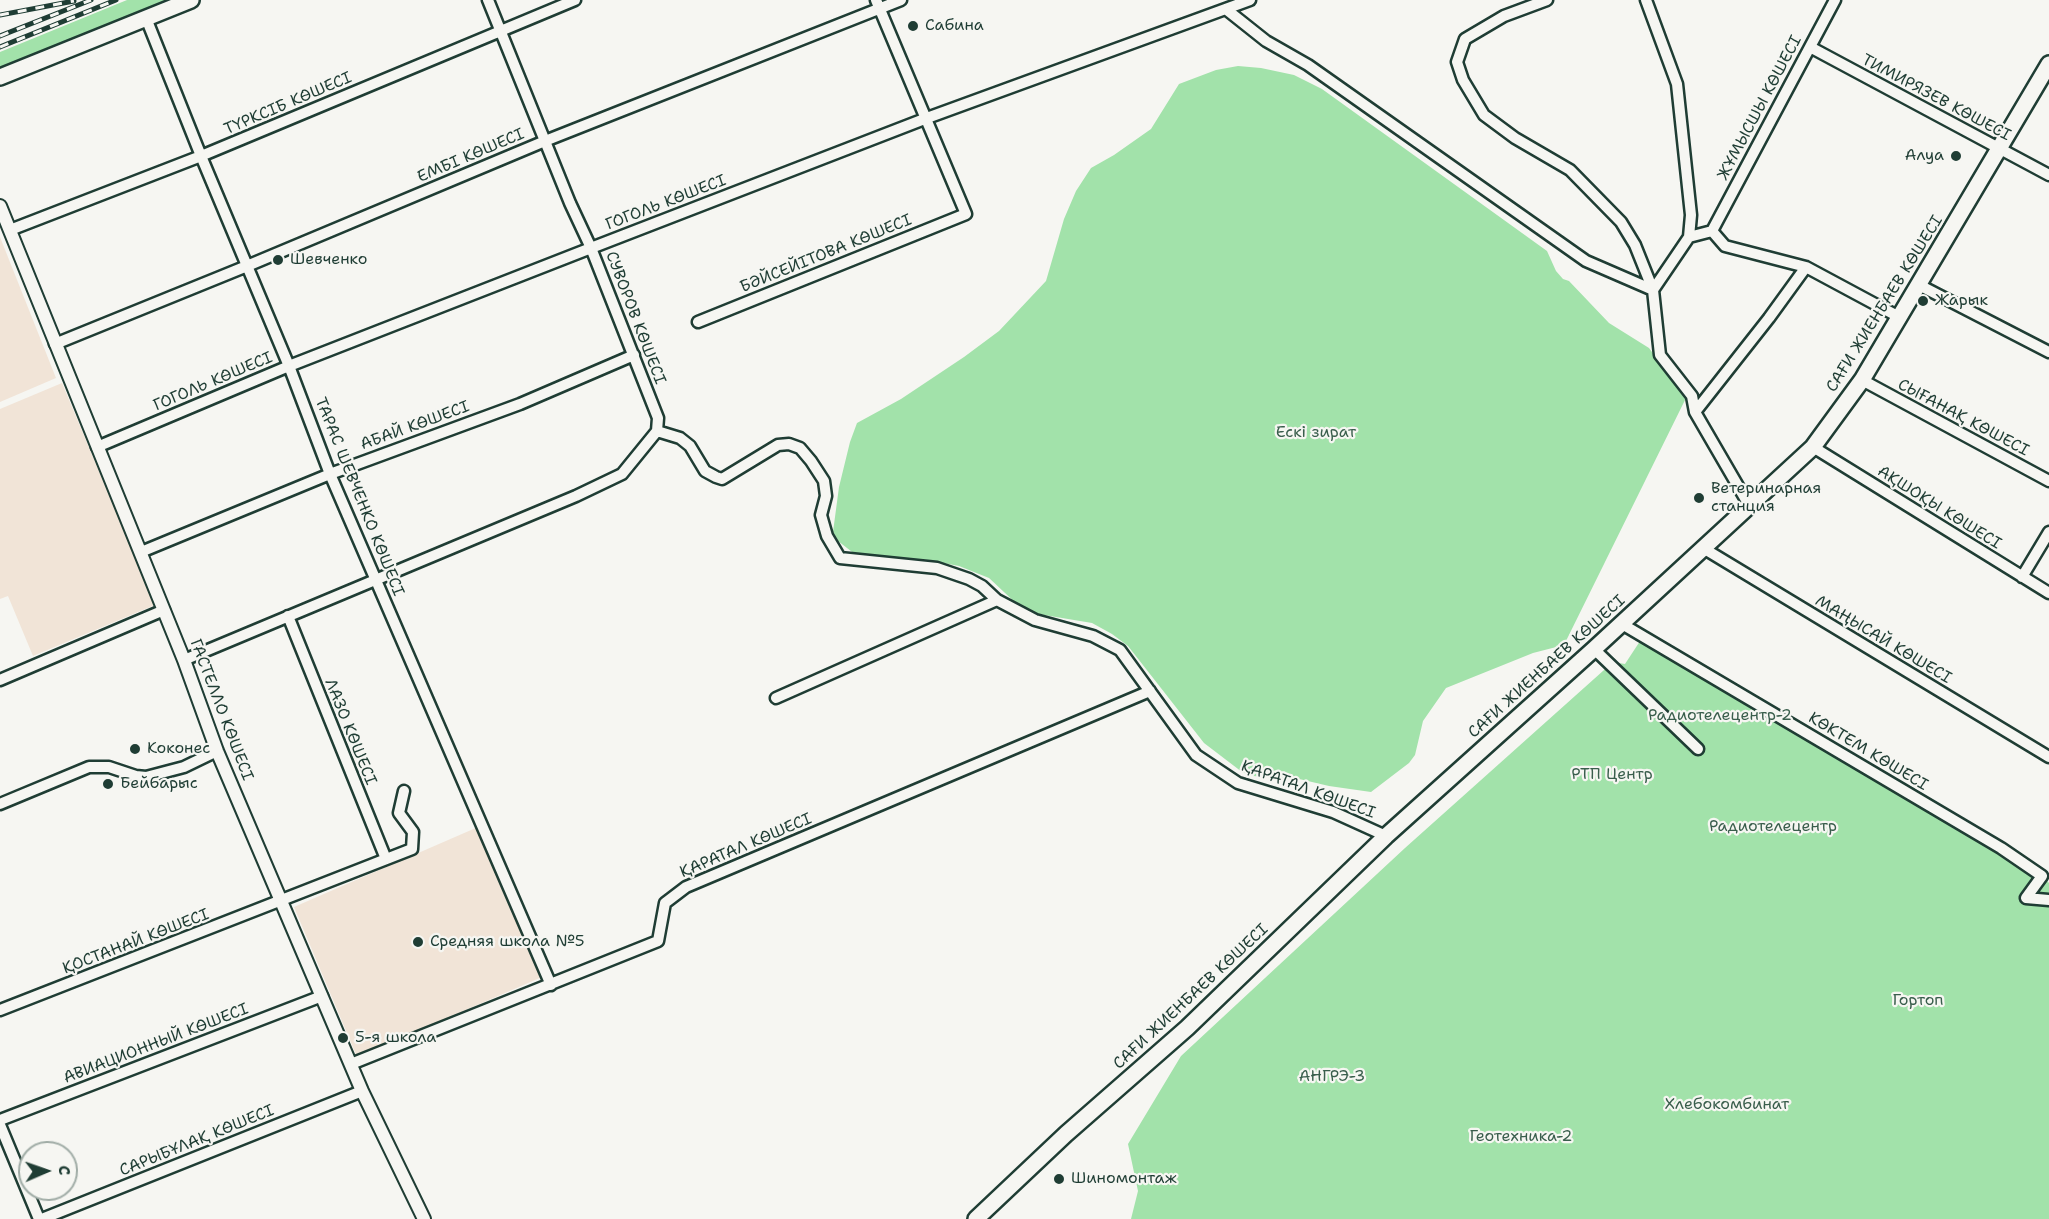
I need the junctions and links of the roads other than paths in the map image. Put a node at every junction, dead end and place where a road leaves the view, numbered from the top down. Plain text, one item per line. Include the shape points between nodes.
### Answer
1 (191, 0) edge
2 (488, 0) edge
3 (575, 0) edge
4 (901, 0) edge
5 (1250, 0) edge
6 (1547, 0) edge
7 (1646, 0) edge
8 (1835, 0) edge
9 (878, 4) edge
10 (1227, 10) junction
11 (146, 18) junction
12 (501, 30) junction
13 (1809, 47) junction
14 (2049, 64) edge
15 (0, 77) edge
16 (927, 118) junction
17 (545, 141) junction
18 (1999, 148) junction
19 (201, 156) junction
20 (2049, 175) edge
21 (0, 206) edge
22 (10, 230) junction
23 (1712, 231) junction
24 (1689, 237) junction
25 (591, 248) junction
26 (247, 266) junction
27 (1806, 267) junction
28 (1919, 285) junction
29 (1653, 290) junction
30 (1901, 318) junction
31 (698, 322) dead end
32 (55, 344) junction
33 (2049, 352) edge
34 (634, 356) junction
35 (290, 366) junction
36 (1862, 380) junction
37 (1695, 412) junction
38 (657, 431) junction
39 (97, 447) junction
40 (1813, 447) junction
41 (330, 474) junction
42 (2049, 482) edge
43 (1749, 505) junction
44 (2049, 532) edge
45 (1702, 548) junction
46 (141, 552) junction
47 (2022, 577) junction
48 (376, 579) junction
49 (2049, 593) edge
50 (997, 600) junction
51 (164, 610) junction
52 (288, 616) junction
53 (1622, 624) junction
54 (1594, 649) junction
55 (184, 660) junction
56 (0, 680) edge
57 (1150, 691) junction
58 (776, 698) dead end
59 (1698, 749) dead end
60 (217, 751) junction
61 (2049, 757) edge
62 (404, 791) dead end
63 (0, 804) edge
64 (1386, 836) junction
65 (386, 859) junction
66 (2049, 900) edge
67 (282, 901) junction
68 (551, 985) junction
69 (322, 996) junction
70 (0, 1010) edge
71 (351, 1064) junction
72 (362, 1091) junction
73 (0, 1120) edge
74 (0, 1125) edge
75 (40, 1219) edge
76 (424, 1219) edge
77 (976, 1219) edge

1 - 11 main road
2 - 12 street, СУВОРОВ КӨШЕСІ
3 - 12 street, ТҮРКСІБ КӨШЕСІ
4 - 9 street, ЕМБІ КӨШЕСІ
5 - 10 street, ГОГОЛЬ КӨШЕСІ
6 - 29 street via 1504,16 1465,39 1457,62 1470,95 1485,115 1515,138 1570,170 1621,222
7 - 24 street via 1677,84 1691,215
8 - 13 street, ЖҰМЫСШЫ КӨШЕСІ
9 - 16 street
9 - 17 street, ЕМБІ КӨШЕСІ
10 - 16 street, ГОГОЛЬ КӨШЕСІ
10 - 29 street via 1266,42 1308,65 1572,252
11 - 15 main road
11 - 19 street, ТАРАС ШЕВЧЕНКО КӨШЕСІ
12 - 17 street, СУВОРОВ КӨШЕСІ
12 - 19 street, ТҮРКСІБ КӨШЕСІ
13 - 18 street, ТИМИРЯЗЕВ КӨШЕСІ
13 - 23 street, ЖҰМЫСШЫ КӨШЕСІ
14 - 18 main road, САҒИ ЖИЕНБАЕВ КӨШЕСІ
16 - 25 street, ГОГОЛЬ КӨШЕСІ
16 - 31 street, БӘЙСЕЙІТОВА КӨШЕСІ via 966,214
17 - 25 street, СУВОРОВ КӨШЕСІ
17 - 26 street, ЕМБІ КӨШЕСІ
18 - 20 street, ТИМИРЯЗЕВ КӨШЕСІ
18 - 28 main road, САҒИ ЖИЕНБАЕВ КӨШЕСІ
19 - 22 street, ТҮРКСІБ КӨШЕСІ
19 - 26 street, ТАРАС ШЕВЧЕНКО КӨШЕСІ
21 - 22 street, ГАСТЕЛЛО КӨШЕСІ
22 - 32 street, ГАСТЕЛЛО КӨШЕСІ
23 - 24 street
23 - 27 street via 1725,246
24 - 29 street
25 - 34 street, СУВОРОВ КӨШЕСІ
25 - 35 street, ГОГОЛЬ КӨШЕСІ
26 - 32 street, ЕМБІ КӨШЕСІ
26 - 35 street, ТАРАС ШЕВЧЕНКО КӨШЕСІ
27 - 30 street
27 - 37 street
28 - 30 main road, САҒИ ЖИЕНБАЕВ КӨШЕСІ
28 - 33 street
29 - 37 street via 1660,355 1692,396
30 - 36 main road, САҒИ ЖИЕНБАЕВ КӨШЕСІ
32 - 39 street, ГАСТЕЛЛО КӨШЕСІ
34 - 38 street, СУВОРОВ КӨШЕСІ via 658,418
34 - 41 street, АБАЙ КӨШЕСІ via 520,404
35 - 39 street, ГОГОЛЬ КӨШЕСІ
35 - 41 street, ТАРАС ШЕВЧЕНКО КӨШЕСІ
36 - 40 main road, САҒИ ЖИЕНБАЕВ КӨШЕСІ
36 - 42 street, СЫҒАНАҚ КӨШЕСІ
37 - 43 street
38 - 48 street via 622,474
38 - 50 street, ҚАРАТАЛ КӨШЕСІ via 680,438 690,446 705,471 722,478 778,445 800,448 824,481 826,496 820,515 840,558 937,568 969,579
39 - 46 street, ГАСТЕЛЛО КӨШЕСІ
40 - 43 main road, САҒИ ЖИЕНБАЕВ КӨШЕСІ
40 - 47 street, АҚШОҚЫ КӨШЕСІ
41 - 46 street, АБАЙ КӨШЕСІ
41 - 48 street, ТАРАС ШЕВЧЕНКО КӨШЕСІ
43 - 45 main road, САҒИ ЖИЕНБАЕВ КӨШЕСІ
44 - 47 street
45 - 53 main road, САҒИ ЖИЕНБАЕВ КӨШЕСІ
45 - 61 street, МАҢЫСАЙ КӨШЕСІ
46 - 51 street, ГАСТЕЛЛО КӨШЕСІ
47 - 49 street, АҚШОҚЫ КӨШЕСІ
48 - 52 street
48 - 68 street, ТАРАС ШЕВЧЕНКО КӨШЕСІ
50 - 57 street, ҚАРАТАЛ КӨШЕСІ via 1035,620 1093,636 1120,650
50 - 58 street
51 - 55 street, ГАСТЕЛЛО КӨШЕСІ
51 - 56 street
52 - 55 street
52 - 65 street, ЛАЗО КӨШЕСІ
53 - 54 main road, САҒИ ЖИЕНБАЕВ КӨШЕСІ
53 - 66 street, КӨКТЕМ КӨШЕСІ via 2001,848 2042,876 2026,898
54 - 59 street
54 - 64 main road, САҒИ ЖИЕНБАЕВ КӨШЕСІ
55 - 60 street, ГАСТЕЛЛО КӨШЕСІ
57 - 64 street, ҚАРАТАЛ КӨШЕСІ via 1196,755 1239,783 1333,812
57 - 68 street, ҚАРАТАЛ КӨШЕСІ via 686,887 665,903 658,941
60 - 63 street via 146,777 109,767 89,767
60 - 67 street, ГАСТЕЛЛО КӨШЕСІ
62 - 65 street via 399,813 413,832 412,849
64 - 77 main road, САҒИ ЖИЕНБАЕВ КӨШЕСІ via 1187,1028
65 - 67 street
67 - 69 street, ГАСТЕЛЛО КӨШЕСІ
67 - 70 street, ҚОСТАНАЙ КӨШЕСІ
68 - 71 street, ҚАРАТАЛ КӨШЕСІ
69 - 71 street, ГАСТЕЛЛО КӨШЕСІ
69 - 73 street, АВИАЦИОННЫЙ КӨШЕСІ
71 - 72 street, ГАСТЕЛЛО КӨШЕСІ
72 - 75 street, САРЫБҰЛАҚ КӨШЕСІ
72 - 76 street, ГАСТЕЛЛО КӨШЕСІ
74 - 75 street

